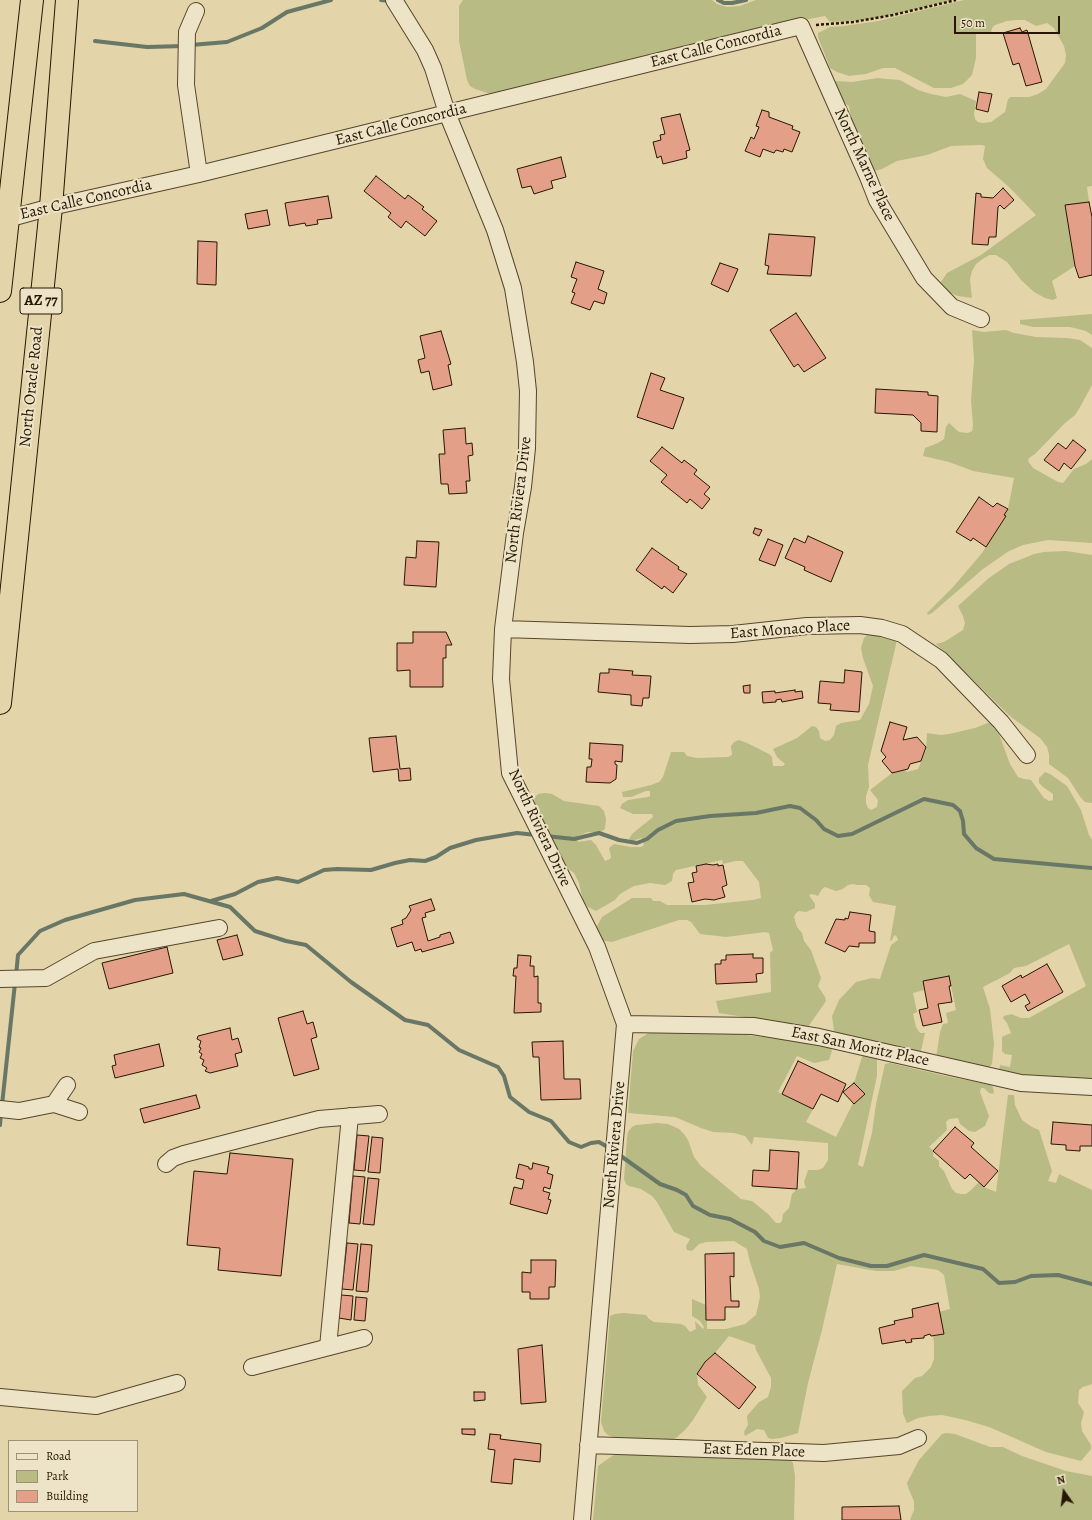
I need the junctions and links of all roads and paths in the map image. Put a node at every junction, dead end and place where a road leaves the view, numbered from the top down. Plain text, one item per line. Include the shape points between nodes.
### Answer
1 (32, 0) edge
2 (67, 0) edge
3 (394, 0) edge
4 (956, 0) edge
5 (196, 11) dead end
6 (801, 26) junction
7 (447, 113) junction
8 (199, 174) junction
9 (51, 207) junction
10 (3, 220) edge
11 (0, 291) edge
12 (981, 319) dead end
13 (3, 600) edge
14 (503, 629) junction
15 (0, 703) edge
16 (1027, 754) dead end
17 (219, 928) dead end
18 (3, 979) edge
19 (625, 1024) junction
20 (67, 1085) dead end
21 (1092, 1087) edge
22 (54, 1104) junction
23 (6, 1110) edge
24 (79, 1112) dead end
25 (379, 1114) dead end
26 (350, 1116) junction
27 (166, 1164) dead end
28 (364, 1338) dead end
29 (328, 1347) junction
30 (252, 1367) dead end
31 (177, 1383) dead end
32 (0, 1397) edge
33 (918, 1438) dead end
34 (588, 1445) junction
35 (582, 1520) edge

1 - 10 highway, AZ 77
2 - 9 highway, North Oracle Road / AZ 77
3 - 7 street, North Riviera Drive via 434,68
4 - 6 path via 853,22
5 - 8 street via 187,32 186,85
6 - 7 street, East Calle Concordia
6 - 12 street, North Marne Place via 877,200 924,278 952,308
7 - 8 street, East Calle Concordia
7 - 14 street, North Riviera Drive via 495,230 513,288 525,362 528,391 526,456
8 - 9 street, East Calle Concordia
9 - 10 street, East Calle Concordia
9 - 13 highway, North Oracle Road / AZ 77
10 - 11 highway, AZ 77
13 - 15 highway, North Oracle Road / AZ 77
14 - 16 street, East Monaco Place via 690,635 733,634 807,626 860,625 882,628 902,634 940,660 1001,722
14 - 19 street, North Riviera Drive via 501,679 510,773 597,947
17 - 18 street via 94,951 46,978
19 - 21 street, East San Moritz Place via 753,1026 819,1037 1021,1083
19 - 34 street, North Riviera Drive
20 - 22 street
22 - 23 street via 19,1111
22 - 24 street
25 - 26 street
26 - 27 street via 319,1119 214,1146 173,1158
26 - 29 street
28 - 29 street
29 - 30 street
31 - 32 street via 96,1406
33 - 34 street, East Eden Place via 899,1446 824,1453
34 - 35 street, North Riviera Drive

